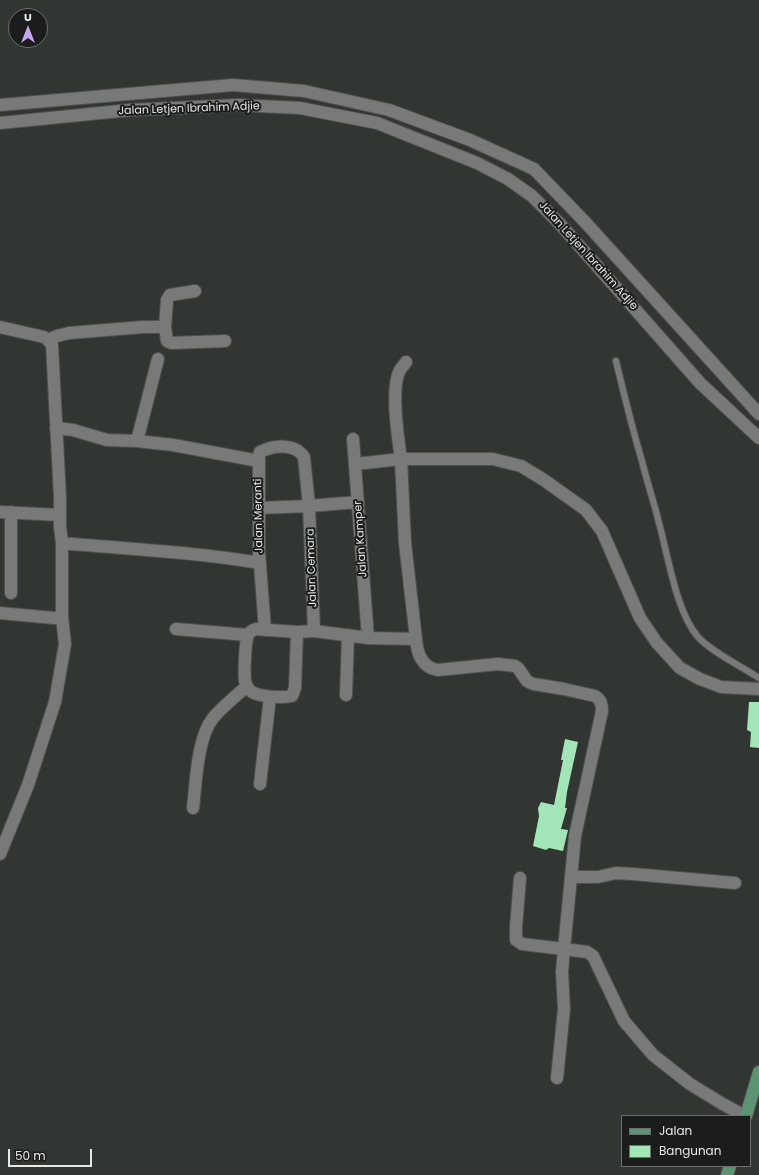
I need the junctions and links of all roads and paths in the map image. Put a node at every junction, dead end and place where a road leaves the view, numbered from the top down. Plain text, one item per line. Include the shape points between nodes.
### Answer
1 (0, 105) edge
2 (0, 123) edge
3 (195, 291) dead end
4 (0, 327) edge
5 (164, 327) junction
6 (48, 340) junction
7 (225, 341) dead end
8 (158, 359) dead end
9 (616, 361) dead end
10 (406, 362) dead end
11 (759, 414) edge
12 (56, 428) junction
13 (759, 438) edge
14 (353, 439) dead end
15 (137, 441) junction
16 (401, 459) junction
17 (259, 461) junction
18 (355, 464) junction
19 (358, 502) junction
20 (309, 506) junction
21 (259, 508) junction
22 (6, 512) edge
23 (60, 515) junction
24 (62, 544) junction
25 (260, 562) junction
26 (11, 593) dead end
27 (0, 613) edge
28 (62, 617) junction
29 (176, 629) dead end
30 (265, 630) junction
31 (314, 631) junction
32 (297, 632) junction
33 (248, 635) junction
34 (348, 635) junction
35 (368, 638) junction
36 (416, 639) junction
37 (759, 678) edge
38 (247, 686) junction
39 (759, 689) edge
40 (346, 695) dead end
41 (270, 697) junction
42 (260, 784) dead end
43 (193, 808) dead end
44 (0, 854) edge
45 (570, 877) junction
46 (520, 878) dead end
47 (735, 883) dead end
48 (564, 949) junction
49 (759, 1072) edge
50 (557, 1078) dead end
51 (743, 1115) edge
52 (745, 1115) edge

1 - 11 street, Jalan Letjen Ibrahim Adjie via 232,85 304,91 389,110 470,140 534,169 586,222
2 - 13 street, Jalan Letjen Ibrahim Adjie via 130,110 238,105 300,108 377,123 477,164 508,179 532,196 560,224 700,383
3 - 5 street via 170,295 167,300
4 - 6 street via 36,334
5 - 6 street via 69,333
5 - 7 street via 167,341 171,343
6 - 12 street via 53,352
8 - 15 street
9 - 37 lane via 673,581 689,624 698,637 714,650
10 - 16 street via 397,381 395,405
12 - 15 street via 107,440
12 - 23 street
14 - 18 street, Jalan Kamper
15 - 17 street
16 - 18 street
16 - 36 street via 405,543
16 - 39 street via 494,459 521,466 544,480 586,510 602,531 640,618 657,643 680,668 721,687
17 - 20 street, Jalan Cemara via 260,452 271,448 295,448 299,451 304,457
17 - 21 street, Jalan Meranti
18 - 19 street, Jalan Kamper
19 - 20 street
19 - 35 street, Jalan Kamper
20 - 21 street
20 - 31 street, Jalan Cemara
21 - 25 street, Jalan Meranti
22 - 23 street
22 - 26 street
23 - 24 street
24 - 25 street
24 - 28 street
25 - 30 street, Jalan Meranti
27 - 28 street
28 - 44 street via 65,644 55,702 28,785
29 - 33 street
30 - 32 street
30 - 33 street via 256,629
31 - 32 street
31 - 34 street
32 - 41 street via 295,688 292,696
33 - 38 street via 245,662
34 - 35 street
34 - 40 street
35 - 36 street
36 - 45 street via 420,657 427,667 433,670 498,664 515,666 533,684 595,696 599,699 602,711 575,836
38 - 41 street via 252,692
38 - 43 street via 213,718 205,732
41 - 42 street
45 - 47 street via 616,873
45 - 48 street
46 - 48 street via 516,940 522,944
48 - 50 street via 564,1010
48 - 51 street via 588,952 593,956 624,1022 653,1055 690,1084
49 - 52 main road

